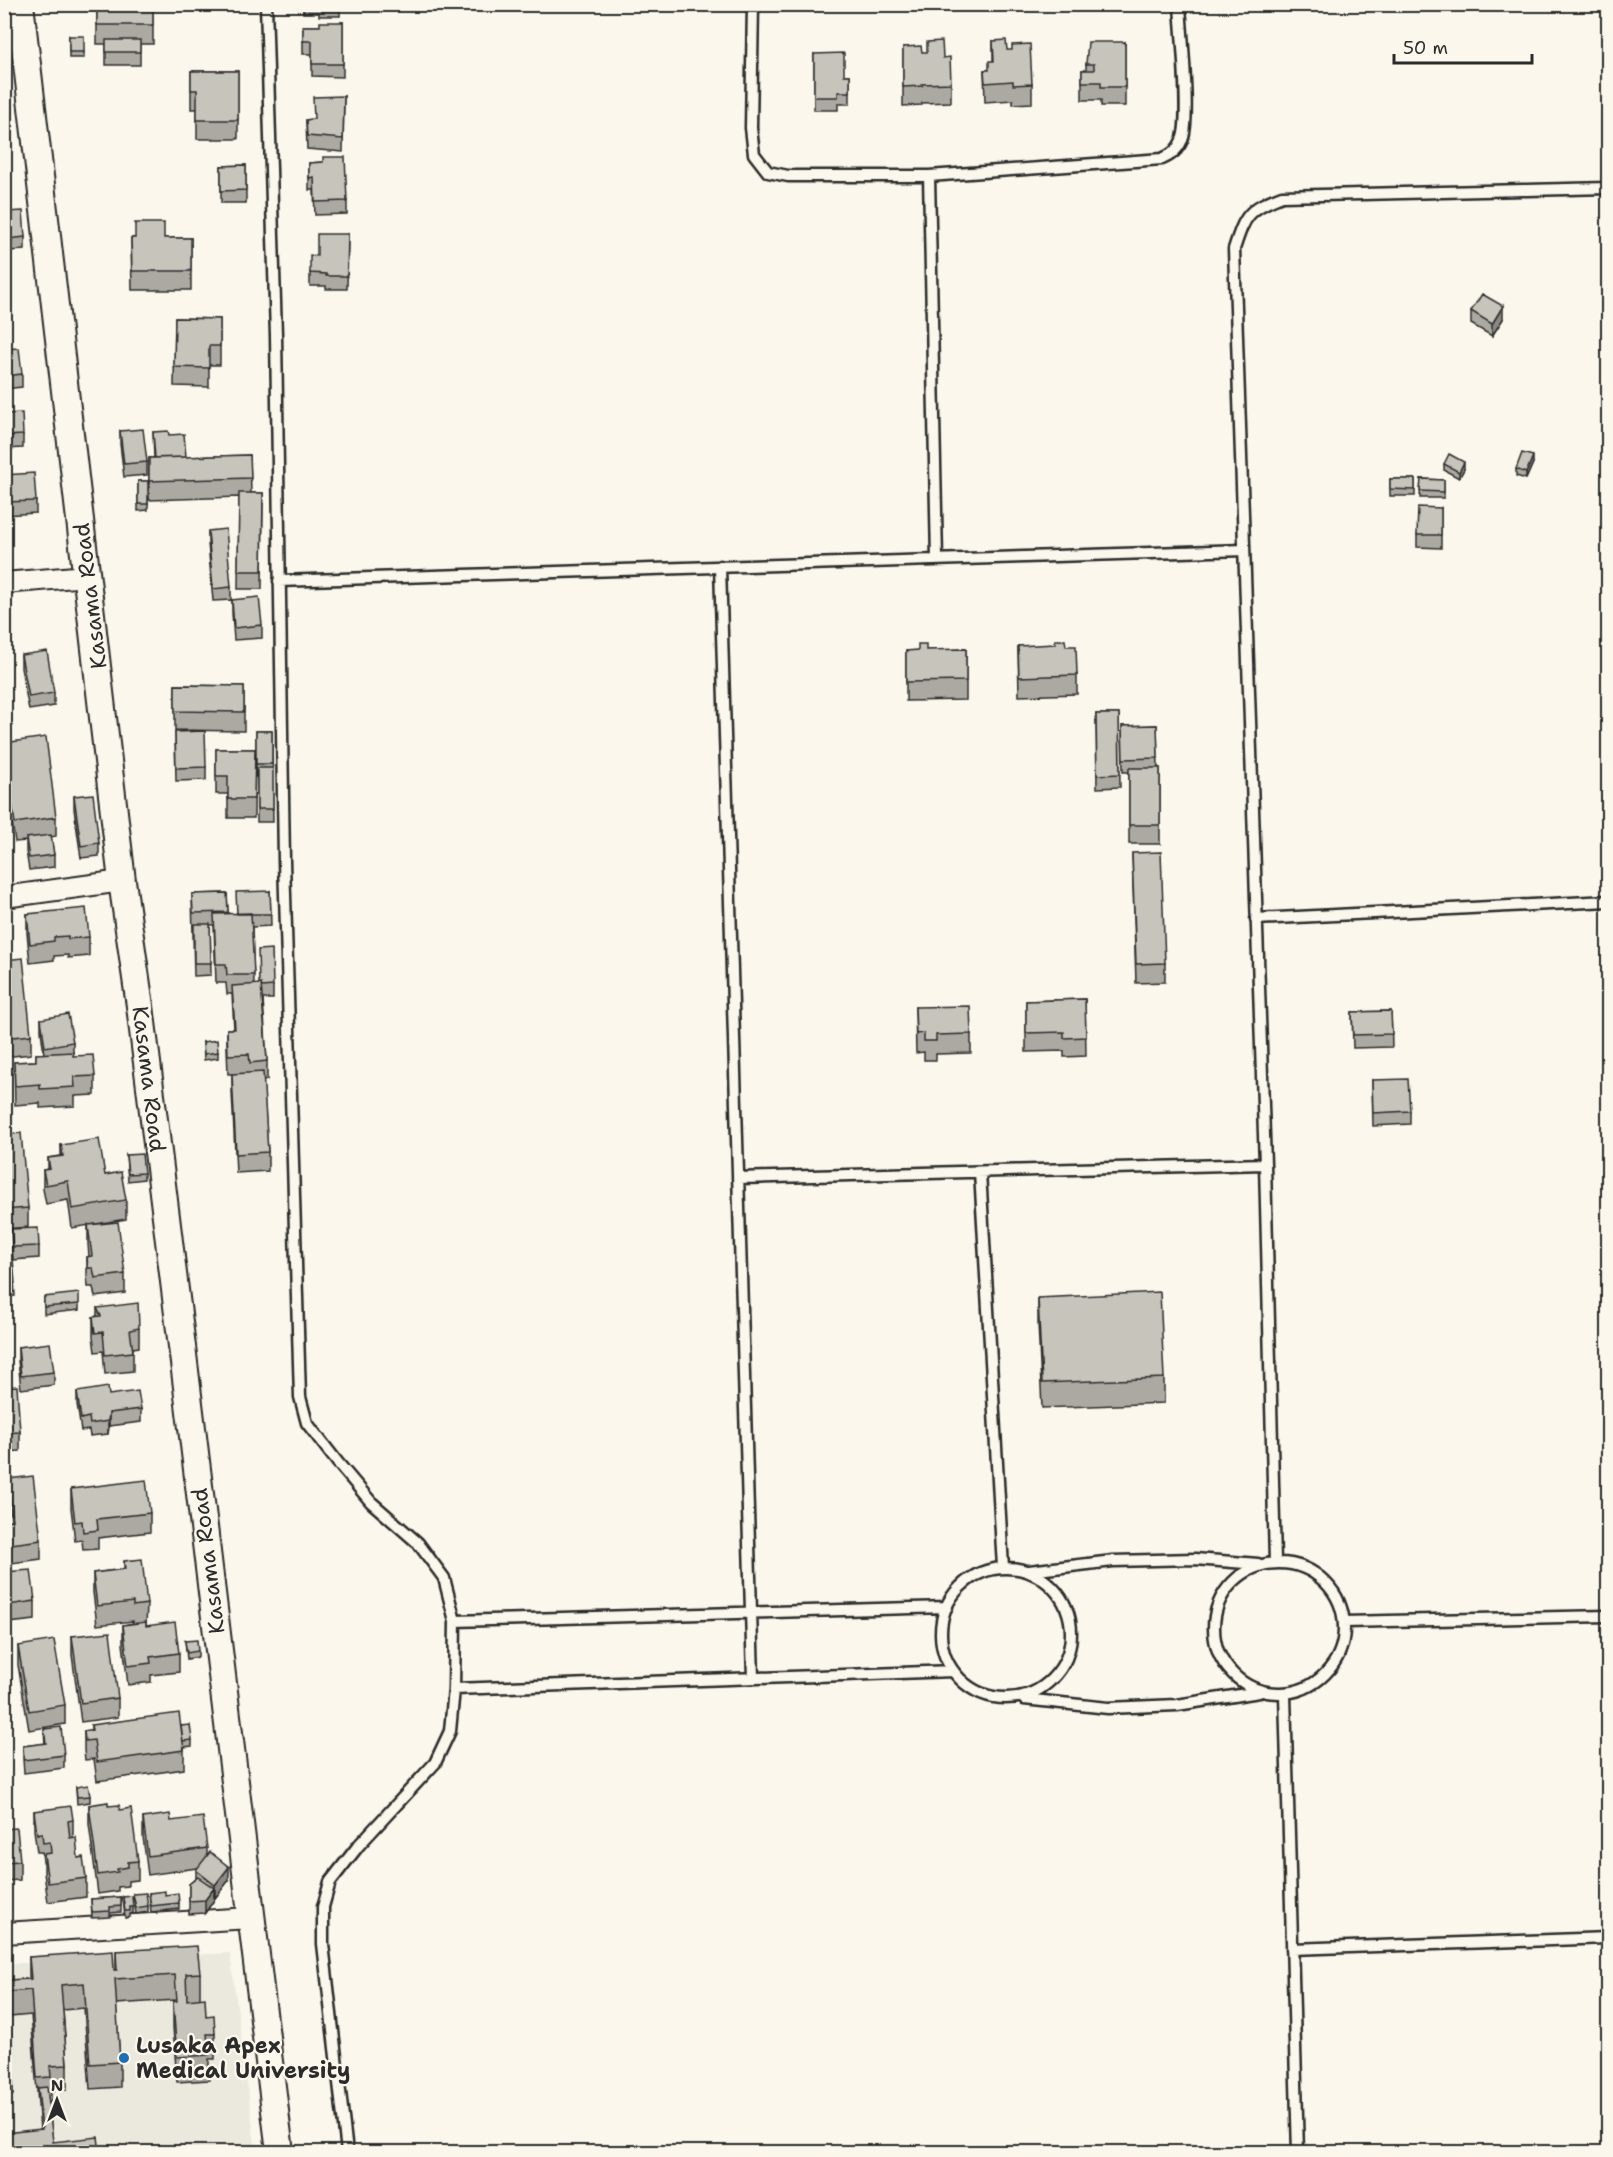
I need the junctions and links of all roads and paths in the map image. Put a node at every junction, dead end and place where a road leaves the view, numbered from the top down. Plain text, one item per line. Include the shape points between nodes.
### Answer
1 (20, 4) edge
2 (266, 4) edge
3 (753, 4) edge
4 (1180, 4) edge
5 (929, 176) junction
6 (1608, 188) edge
7 (1244, 550) junction
8 (938, 559) junction
9 (720, 566) junction
10 (87, 576) junction
11 (279, 581) junction
12 (4, 583) edge
13 (122, 881) junction
14 (4, 897) edge
15 (1608, 902) edge
16 (1256, 919) junction
17 (1264, 1164) junction
18 (980, 1172) junction
19 (738, 1178) junction
20 (1275, 1562) junction
21 (1262, 1564) junction
22 (1003, 1567) junction
23 (1028, 1571) junction
24 (947, 1607) junction
25 (751, 1613) junction
26 (1608, 1616) edge
27 (455, 1621) junction
28 (1344, 1622) junction
29 (953, 1671) junction
30 (753, 1678) junction
31 (454, 1689) junction
32 (1259, 1692) junction
33 (1285, 1695) junction
34 (1020, 1699) junction
35 (250, 1918) junction
36 (4, 1933) edge
37 (1608, 1938) edge
38 (1292, 1949) junction
39 (280, 2152) edge
40 (346, 2152) edge
41 (1298, 2152) edge

1 - 10 street, Kasama Road
2 - 11 lane
3 - 5 lane via 751,128 754,154 768,172 788,176
4 - 5 lane via 1185,118 1183,139 1172,155 1162,159
5 - 8 lane
6 - 7 lane via 1282,196 1257,206 1242,223 1234,249
7 - 8 lane
7 - 16 lane
8 - 9 lane
9 - 11 lane
9 - 19 lane
10 - 12 street
10 - 13 street, Kasama Road
11 - 27 lane via 300,1397 307,1423 338,1463 371,1502 418,1544 444,1578
13 - 14 street
13 - 35 street, Kasama Road via 188,1388
15 - 16 lane
16 - 17 lane
17 - 18 lane
17 - 20 lane
18 - 19 lane
18 - 22 lane
19 - 25 lane
20 - 21 lane
20 - 28 lane via 1300,1565 1321,1578 1336,1596
21 - 23 lane via 1196,1559 1113,1561
21 - 32 lane via 1250,1568 1230,1585 1215,1620 1217,1646 1228,1669
22 - 23 lane
22 - 24 lane via 969,1579
23 - 34 lane via 1040,1576 1059,1594 1071,1631 1067,1657 1054,1678
24 - 25 lane
24 - 29 lane via 942,1633 946,1659
25 - 27 lane
25 - 30 lane
26 - 28 lane
27 - 31 lane
28 - 33 lane via 1341,1648 1329,1671 1309,1687
29 - 30 lane
29 - 34 lane via 966,1686 983,1696
30 - 31 lane
31 - 40 lane via 450,1731 435,1763 330,1882 323,1907 323,1944
32 - 33 lane
32 - 34 lane via 1177,1705 1108,1708
33 - 38 lane
35 - 36 street
35 - 39 street, Kasama Road
37 - 38 lane
38 - 41 lane

